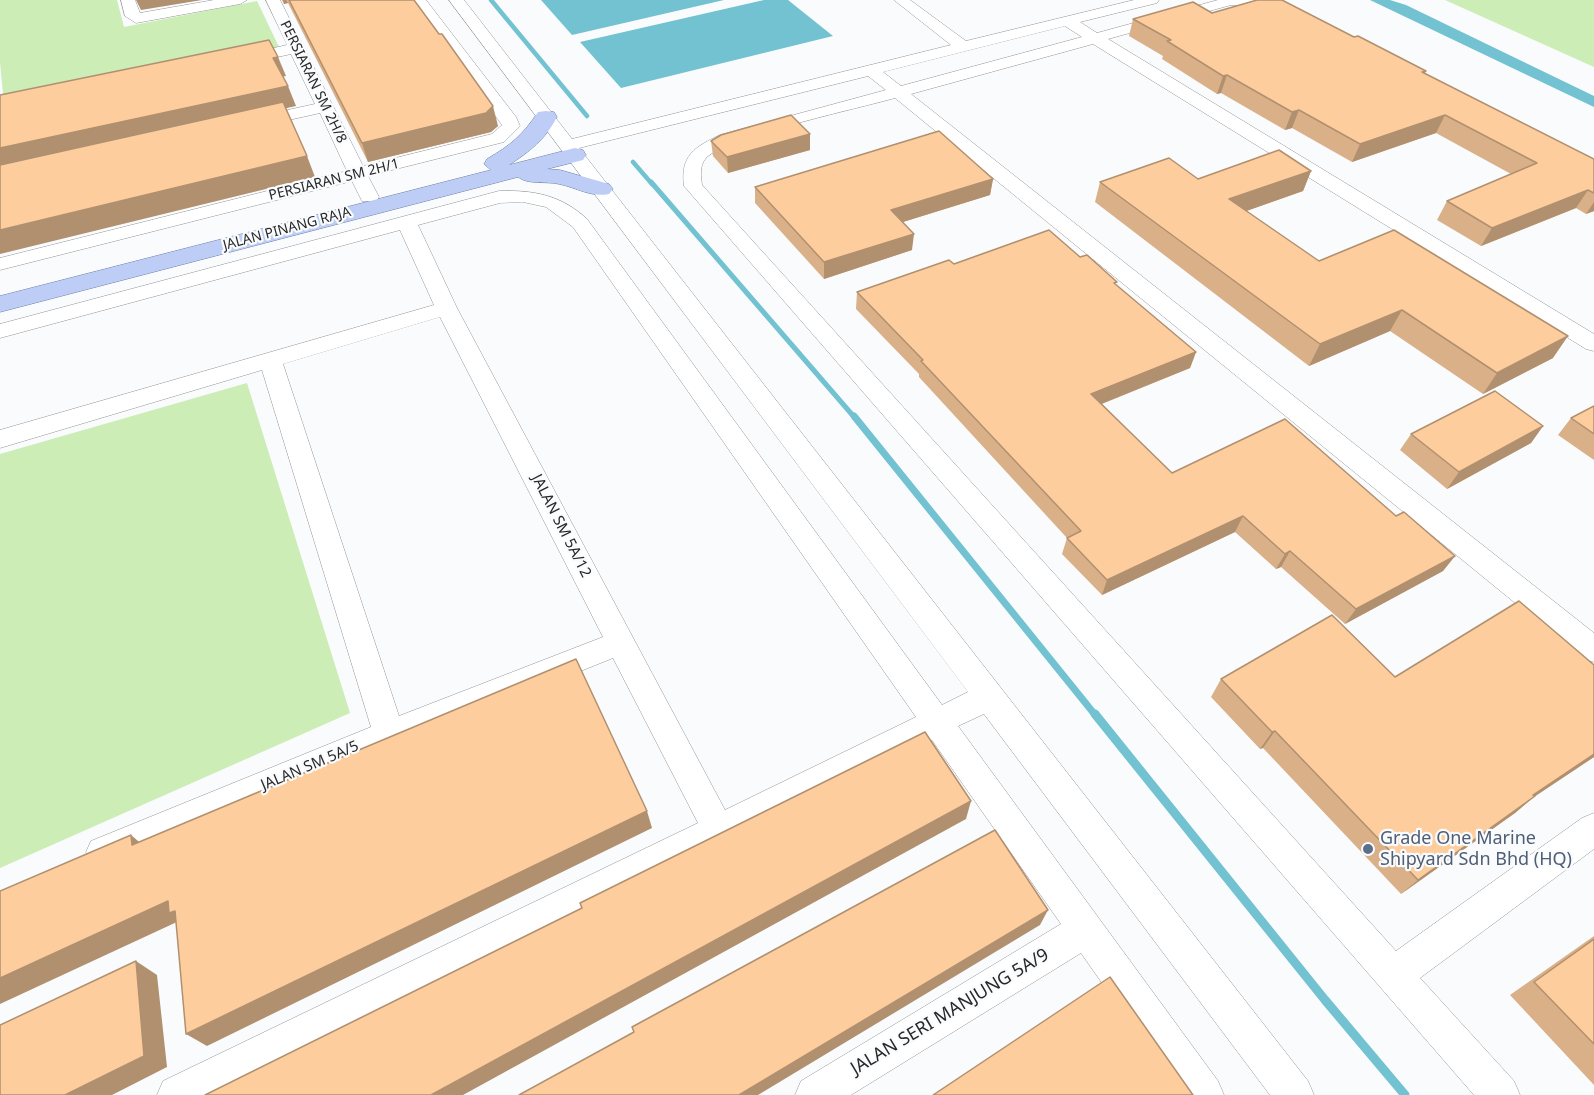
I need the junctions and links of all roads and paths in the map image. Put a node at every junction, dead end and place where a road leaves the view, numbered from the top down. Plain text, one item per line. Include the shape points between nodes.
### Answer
1 (128, 0) edge
2 (240, 0) edge
3 (273, 0) edge
4 (418, 0) edge
5 (456, 0) edge
6 (900, 0) edge
7 (1152, 0) edge
8 (1303, 16) edge
9 (1066, 21) junction
10 (1095, 39) junction
11 (964, 47) junction
12 (296, 48) junction
13 (228, 62) edge
14 (871, 70) junction
15 (899, 93) junction
16 (325, 107) junction
17 (546, 117) junction
18 (232, 128) edge
19 (571, 150) junction
20 (497, 169) junction
21 (358, 174) junction
22 (601, 189) junction
23 (369, 197) junction
24 (407, 222) junction
25 (0, 264) edge
26 (0, 288) edge
27 (0, 304) edge
28 (446, 308) junction
29 (0, 331) edge
30 (1594, 344) edge
31 (270, 360) junction
32 (0, 440) edge
33 (621, 642) junction
34 (1594, 650) edge
35 (988, 697) junction
36 (935, 723) junction
37 (389, 734) junction
38 (718, 829) junction
39 (1594, 829) edge
40 (72, 865) edge
41 (1085, 930) junction
42 (1394, 975) junction
43 (836, 1089) edge
44 (177, 1095) edge
45 (1204, 1095) edge
46 (1294, 1095) edge
47 (1500, 1095) edge

1 - 2 street via 136,18
3 - 12 street, PERSIARAN SM 2H/8
4 - 21 street, PERSIARAN SM 2H/1 via 511,126 491,141
5 - 17 street
6 - 11 street
7 - 9 street
8 - 10 street via 1271,4 1232,1
9 - 10 street
9 - 11 street
10 - 15 street
10 - 30 street
11 - 14 street
12 - 13 street
12 - 16 street, PERSIARAN SM 2H/8
14 - 15 street
14 - 19 street via 742,103 674,128
15 - 34 street
15 - 42 street via 726,139 696,157 690,171 693,186
16 - 18 street
16 - 21 street, PERSIARAN SM 2H/8
17 - 19 street
17 - 20 main road via 541,129
19 - 20 main road, JALAN PINANG RAJA
19 - 22 street
20 - 22 main road via 560,177
20 - 23 main road
20 - 27 main road, JALAN PINANG RAJA
21 - 23 street, PERSIARAN SM 2H/8
21 - 25 street, PERSIARAN SM 2H/1
22 - 35 street
23 - 26 main road
24 - 28 street, JALAN SM 5A/12
24 - 29 street
24 - 36 street via 499,197 526,196 552,201 567,211 587,233
28 - 31 street
28 - 33 street, JALAN SM 5A/12
31 - 32 street
31 - 37 street
33 - 37 street, JALAN SM 5A/5
33 - 38 street, JALAN SM 5A/12
35 - 36 street
35 - 46 street
36 - 38 street
36 - 41 street
37 - 40 street, JALAN SM 5A/5
38 - 44 street
39 - 42 street
41 - 43 street, JALAN SERI MANJUNG 5A/9
41 - 45 street
42 - 47 street

